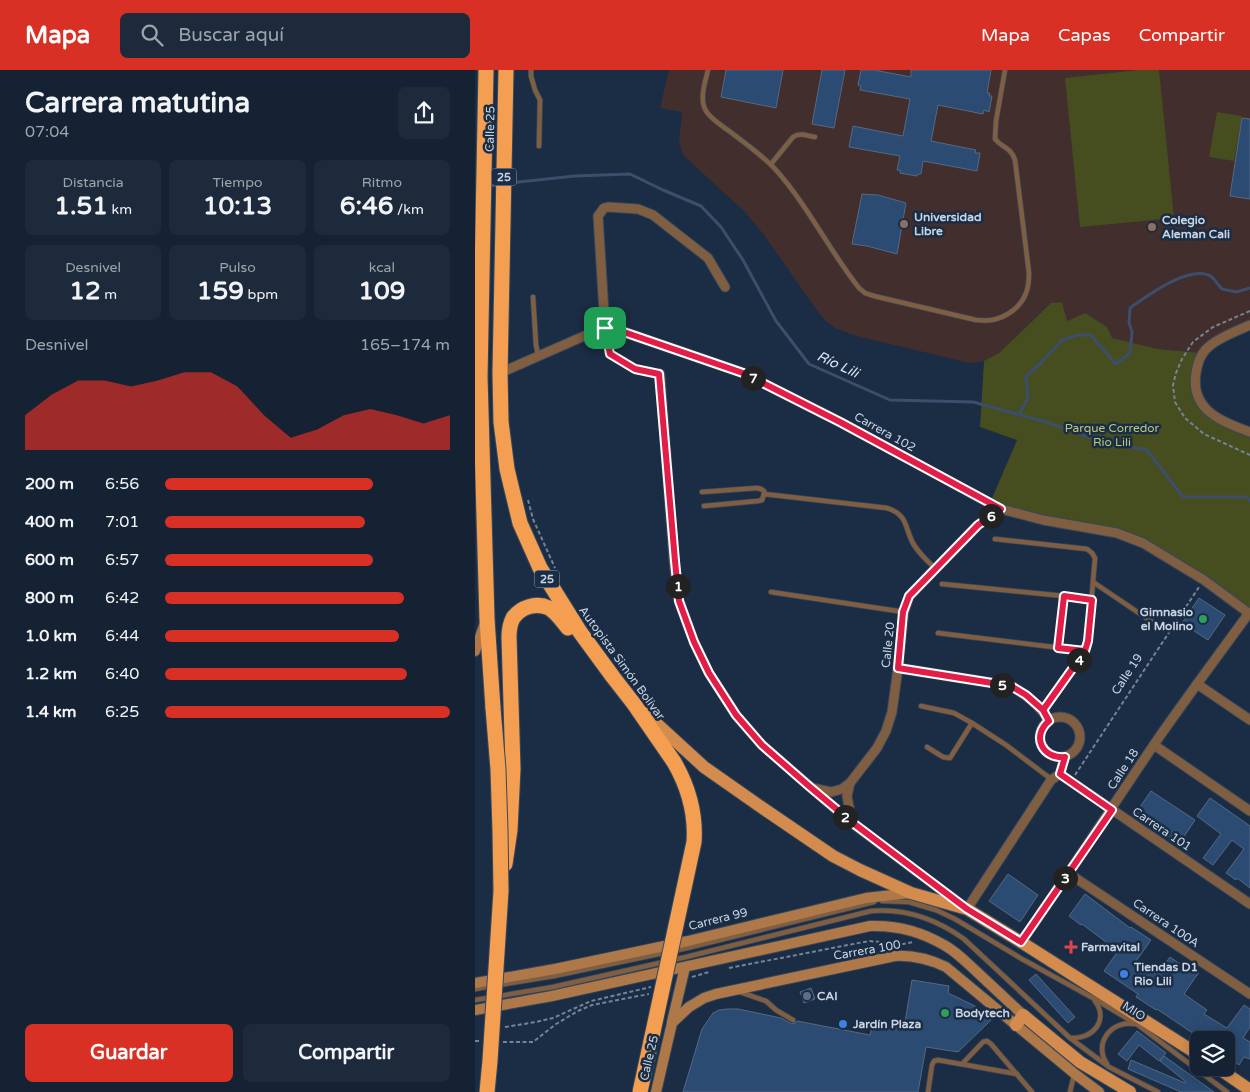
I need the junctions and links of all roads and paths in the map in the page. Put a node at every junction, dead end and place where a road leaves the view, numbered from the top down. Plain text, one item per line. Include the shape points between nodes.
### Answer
1 (486, 70) edge
2 (506, 70) edge
3 (531, 70) edge
4 (708, 70) edge
5 (1005, 70) edge
6 (815, 137) dead end
7 (539, 146) dead end
8 (771, 164) junction
9 (502, 249) joint
10 (725, 287) dead end
11 (533, 297) dead end
12 (1250, 325) edge
13 (605, 328) junction
14 (538, 355) junction
15 (500, 373) junction
16 (659, 374) joint
17 (1250, 432) edge
18 (702, 492) dead end
19 (526, 493) dead end
20 (764, 494) junction
21 (704, 506) dead end
22 (1001, 509) junction
23 (995, 538) dead end
24 (935, 568) junction
25 (556, 569) dead end
26 (1204, 580) junction
27 (1093, 582) junction
28 (942, 584) dead end
29 (771, 592) dead end
30 (1064, 596) junction
31 (1092, 600) junction
32 (903, 612) junction
33 (1250, 614) edge
34 (487, 619) junction
35 (1161, 628) dead end
36 (938, 633) dead end
37 (1058, 648) junction
38 (475, 651) edge
39 (1085, 651) junction
40 (898, 668) junction
41 (613, 677) junction
42 (1197, 684) junction
43 (634, 704) junction
44 (921, 706) dead end
45 (1043, 710) junction
46 (1250, 720) edge
47 (1049, 721) junction
48 (972, 723) junction
49 (1154, 745) junction
50 (927, 747) dead end
51 (1065, 757) junction
52 (1060, 774) junction
53 (1051, 780) junction
54 (1071, 781) junction
55 (850, 782) junction
56 (810, 787) junction
57 (1112, 810) junction
58 (1250, 811) edge
59 (853, 823) junction
60 (1068, 873) junction
61 (501, 891) junction
62 (911, 893) junction
63 (1250, 904) edge
64 (967, 909) junction
65 (925, 936) junction
66 (1021, 942) junction
67 (685, 967) junction
68 (724, 969) dead end
69 (715, 971) dead end
70 (681, 980) junction
71 (475, 983) edge
72 (657, 986) dead end
73 (475, 989) edge
74 (734, 990) junction
75 (649, 994) dead end
76 (1250, 994) edge
77 (1093, 998) junction
78 (475, 1000) edge
79 (689, 1007) joint
80 (475, 1010) edge
81 (793, 1020) dead end
82 (1019, 1020) junction
83 (672, 1023) junction
84 (1137, 1025) junction
85 (501, 1028) dead end
86 (1071, 1038) junction
87 (475, 1041) edge
88 (485, 1041) dead end
89 (504, 1042) dead end
90 (1190, 1049) edge
91 (962, 1064) junction
92 (1109, 1067) junction
93 (1017, 1074) junction
94 (1075, 1074) junction
95 (1230, 1076) edge
96 (1234, 1076) edge
97 (1250, 1081) edge
98 (1250, 1090) edge
99 (487, 1092) edge
100 (640, 1092) edge
101 (657, 1092) edge
102 (928, 1092) edge
103 (1032, 1092) edge
104 (1070, 1092) edge
105 (1099, 1092) edge
106 (1130, 1092) edge
107 (1158, 1092) edge
108 (1227, 1092) edge

1 - 34 highway, Calle 25 / 25 via 480,377
2 - 9 highway, Calle 25 / 25
3 - 7 lane via 540,100
4 - 8 lane via 703,96 706,111
5 - 8 lane via 995,121 995,139 1013,155 1029,272 1026,294 1012,312 1002,317 976,320 865,293
6 - 8 lane via 796,135
9 - 15 highway, Autopista Simón Bolívar / 25
10 - 13 street via 708,258 653,215 638,209 604,208 598,216
11 - 14 lane
12 - 17 street via 1213,343 1202,353 1195,380 1197,395 1211,414
13 - 14 street
13 - 16 path via 610,354 635,369
13 - 22 street, Carrera 102 via 743,373
14 - 15 street
15 - 41 highway, Autopista Simón Bolívar / 25 via 505,460 520,523 540,568
16 - 56 street via 679,601 709,673 736,715 762,745
18 - 20 lane via 757,488
19 - 25 path via 533,519
20 - 21 lane via 758,501
20 - 24 lane via 897,511 912,542
22 - 24 street, Calle 20 via 978,525
22 - 26 street, Carrera 102 via 1117,533 1143,543
23 - 27 lane via 1087,549 1095,558
24 - 32 street, Calle 20 via 909,596
26 - 33 street, Carrera 102
26 - 54 path, Calle 19
27 - 31 lane
27 - 35 lane
28 - 30 lane
29 - 32 lane
30 - 31 lane
30 - 37 lane
31 - 39 lane
32 - 40 street, Calle 20
33 - 42 street, Calle 18
34 - 38 main road
34 - 61 highway, 25, bridge via 501,830
36 - 37 lane
37 - 39 lane
39 - 45 lane
40 - 45 street via 1011,686
40 - 55 street, Calle 20 via 886,731
41 - 43 highway, Autopista Simón Bolívar / 25
41 - 61 highway, bridge via 555,612 542,606 531,606 514,618 509,631 513,769 510,830
42 - 46 street
42 - 49 street, Calle 18
43 - 62 main road via 704,767 764,809 833,856
43 - 100 highway, Autopista Simón Bolívar, bridge via 686,784 695,821 695,842
44 - 48 lane via 954,713
45 - 47 street
47 - 51 street via 1040,734 1041,745 1049,754
47 - 51 street via 1062,718 1078,729 1079,743
48 - 50 lane via 950,758
48 - 53 lane
49 - 57 street, Calle 18
49 - 58 street
51 - 52 street
52 - 53 street
52 - 54 street, Carrera 101
53 - 64 street
54 - 57 street, Carrera 101
55 - 56 street, Calle 20 via 831,792
55 - 59 street via 847,796
56 - 59 street
57 - 60 street, Calle 18
57 - 63 street, Carrera 101
59 - 64 street
60 - 66 street, Calle 18
60 - 76 street, Carrera 100A
61 - 99 highway, bridge
62 - 64 main road, Carrera 99
62 - 71 main road, Carrera 99 via 866,898 678,943
64 - 66 main road
65 - 67 main road, Carrera 100 via 893,927 870,926
65 - 68 path via 911,944 869,942
65 - 82 main road, Carrera 100 via 965,960
66 - 90 main road
67 - 70 main road
67 - 80 main road
69 - 70 path
70 - 83 main road
72 - 85 path via 591,1001 553,1018
73 - 77 lane, MIO via 687,948 883,901 909,902 936,910
74 - 79 main road, Carrera 100 via 710,996
74 - 81 lane via 766,1001
74 - 82 main road, Carrera 100 via 895,956 914,956 946,967
75 - 89 path via 591,1005 556,1024 533,1042
77 - 84 lane, MIO
77 - 86 lane via 1100,1013 1099,1022 1088,1035
78 - 86 lane via 553,987 883,910 907,912 949,928
79 - 83 main road, Calle 25
82 - 94 main road, Carrera 100
82 - 106 main road, Carrera 100
83 - 101 main road, Calle 25
84 - 92 lane via 1116,1026 1105,1036 1102,1053
84 - 108 lane, MIO
86 - 92 lane
87 - 88 path
91 - 93 lane
91 - 93 lane via 987,1041
91 - 102 lane via 934,1061
92 - 107 lane
93 - 103 lane
94 - 104 lane
94 - 105 main road, Carrera 100
95 - 98 main road
96 - 97 main road

